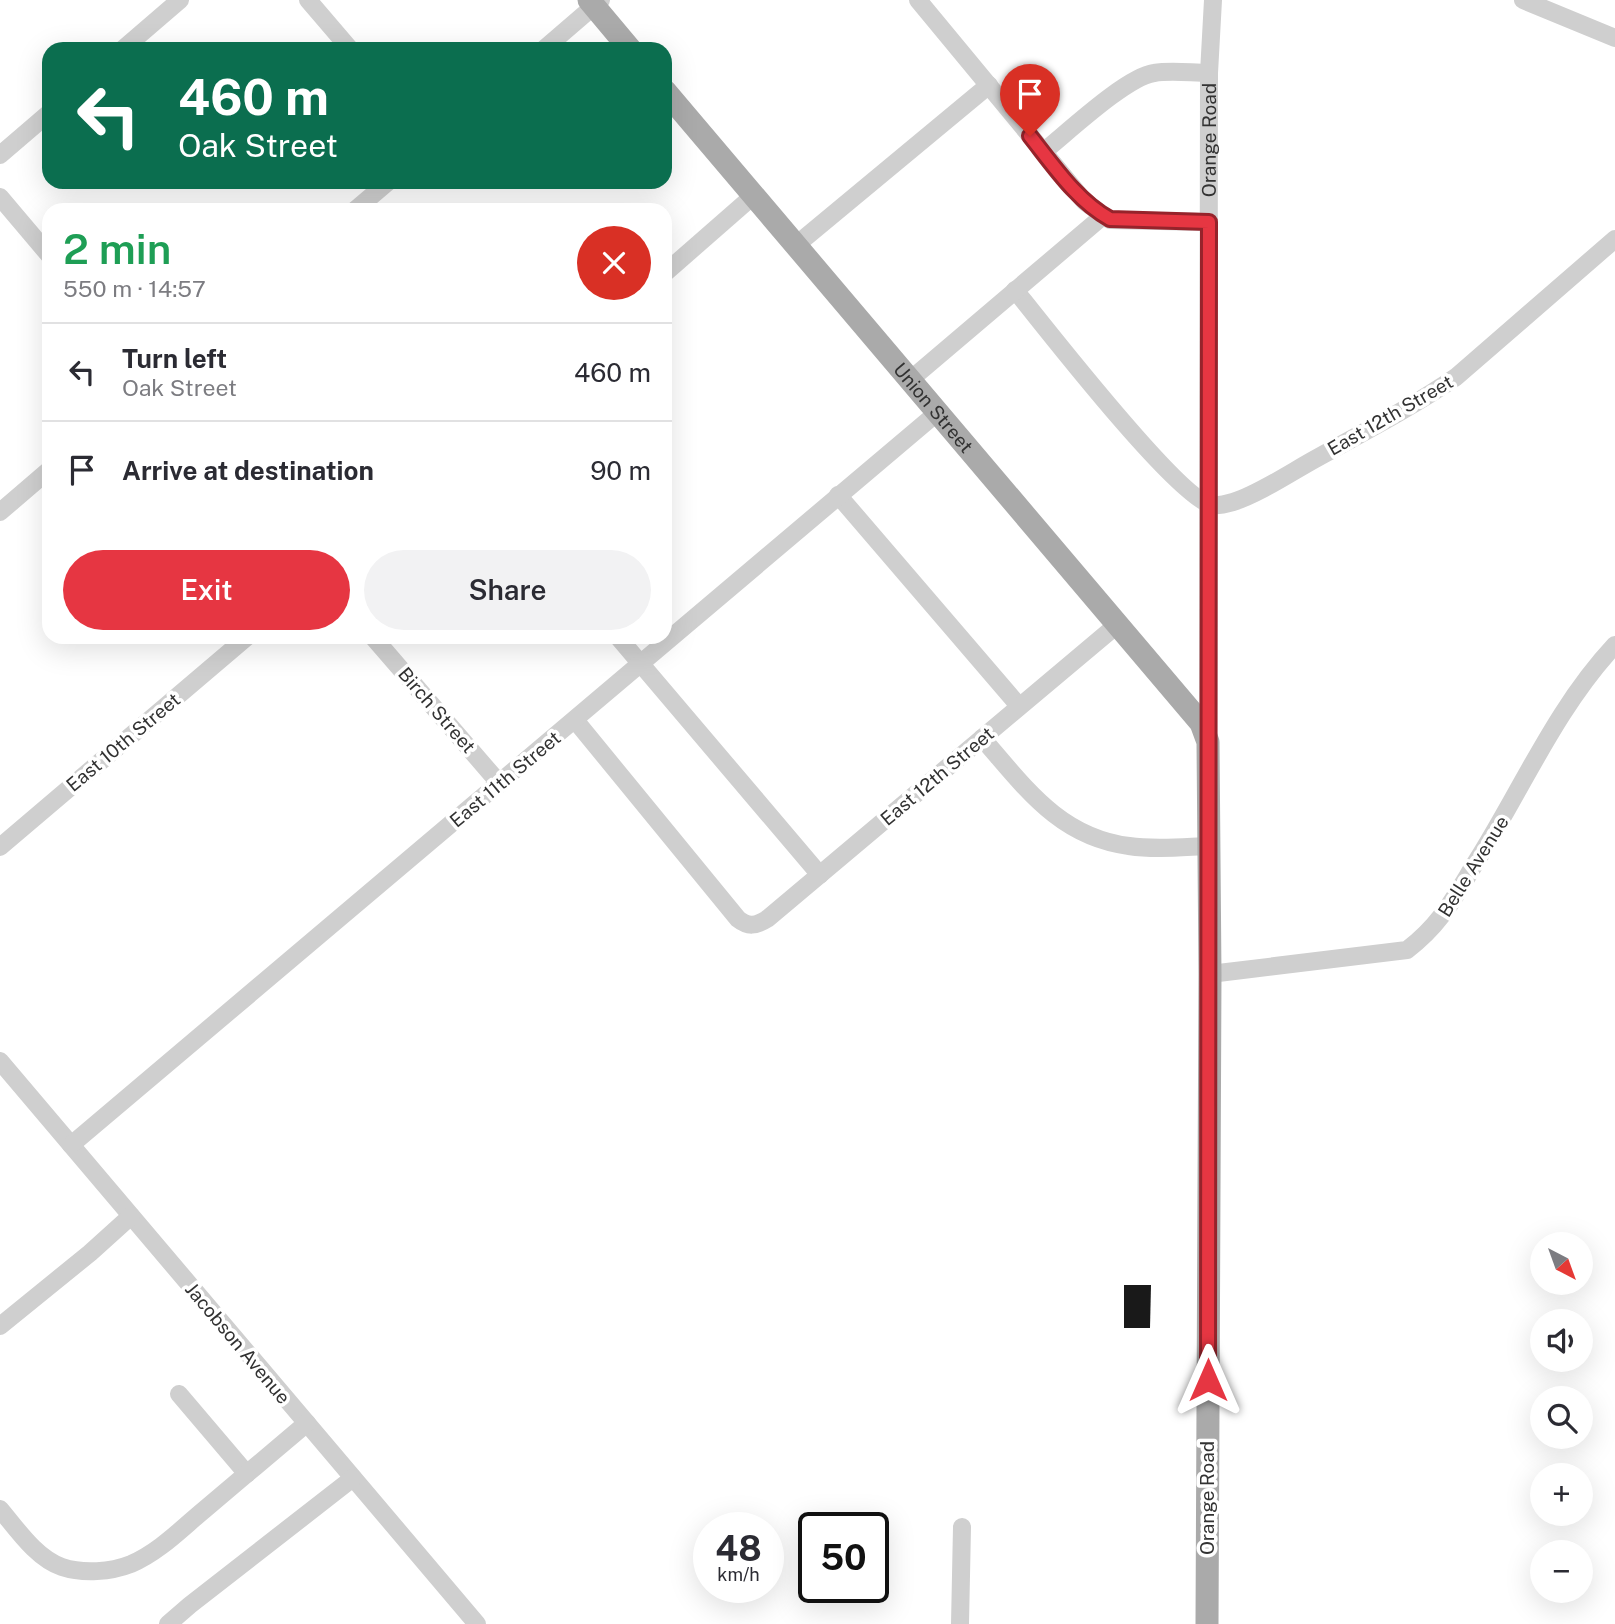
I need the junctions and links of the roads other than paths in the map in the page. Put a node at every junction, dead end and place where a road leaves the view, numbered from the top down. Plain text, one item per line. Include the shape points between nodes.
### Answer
1 (180, 0) edge
2 (308, 0) edge
3 (918, 0) edge
4 (1213, 0) edge
5 (1523, 0) edge
6 (595, 2) edge
7 (1615, 38) edge
8 (131, 42) edge
9 (344, 42) edge
10 (552, 42) edge
11 (625, 42) edge
12 (1209, 73) junction
13 (989, 85) junction
14 (672, 98) edge
15 (42, 119) edge
16 (1043, 152) junction
17 (0, 155) edge
18 (380, 189) edge
19 (753, 195) junction
20 (0, 197) edge
21 (363, 203) edge
22 (1103, 216) junction
23 (1209, 222) junction
24 (1615, 239) edge
25 (795, 246) junction
26 (42, 247) edge
27 (672, 267) edge
28 (1015, 290) junction
29 (910, 380) junction
30 (938, 412) junction
31 (42, 476) edge
32 (838, 495) junction
33 (1209, 505) junction
34 (0, 512) edge
35 (1118, 624) junction
36 (672, 637) edge
37 (239, 644) edge
38 (379, 644) edge
39 (624, 644) edge
40 (664, 644) edge
41 (1615, 645) edge
42 (641, 664) junction
43 (1019, 706) junction
44 (575, 720) junction
45 (1204, 733) junction
46 (982, 738) junction
47 (500, 783) junction
48 (1209, 846) junction
49 (0, 847) edge
50 (820, 874) junction
51 (1210, 974) junction
52 (0, 1061) edge
53 (71, 1145) junction
54 (131, 1216) junction
55 (0, 1326) edge
56 (180, 1394) dead end
57 (307, 1423) junction
58 (247, 1474) junction
59 (353, 1478) junction
60 (0, 1509) edge
61 (962, 1527) dead end
62 (168, 1624) edge
63 (477, 1624) edge
64 (960, 1624) edge
65 (1207, 1624) edge

1 - 8 street
2 - 9 street
3 - 13 street
4 - 12 street, Orange Road
5 - 7 street
6 - 10 street
6 - 11 main road
12 - 16 street via 1142,76
12 - 23 street, Orange Road
13 - 16 street
13 - 25 street
14 - 19 main road, Union Street
15 - 17 street
16 - 22 street via 1085,202
18 - 21 street
19 - 25 main road, Union Street
19 - 27 street
20 - 26 street
22 - 23 street
22 - 28 street
23 - 33 street, Orange Road
24 - 33 street, East 12th Street via 1433,393 1235,502
25 - 29 main road, Union Street
28 - 29 street
28 - 33 street via 1160,464
29 - 30 main road, Union Street
30 - 32 street, East 11th Street
30 - 35 main road, Union Street
31 - 34 street
32 - 36 street, East 11th Street
32 - 43 street
33 - 45 street, Orange Road
35 - 43 street, East 12th Street
35 - 45 main road, Union Street
37 - 49 street, East 10th Street
38 - 47 street, Birch Street
39 - 42 street
40 - 42 street, East 11th Street
41 - 51 street, Belle Avenue via 1558,718 1497,829 1441,919 1423,937 1406,950
42 - 44 street, East 11th Street
42 - 50 street
43 - 46 street, East 12th Street
44 - 47 street, East 11th Street
44 - 50 street, East 12th Street via 745,924 768,919
45 - 48 main road, Orange Road
46 - 48 street via 1049,812 1079,831 1127,846
46 - 50 street, East 12th Street
47 - 53 street, East 11th Street
48 - 51 main road, Orange Road
51 - 65 main road, Orange Road
52 - 53 street, Jacobson Avenue
53 - 54 street, Jacobson Avenue
54 - 55 street
54 - 57 street, Jacobson Avenue
56 - 58 street
57 - 58 street
57 - 59 street, Jacobson Avenue
58 - 60 street via 151,1553 128,1565 91,1572 62,1567 45,1557
59 - 62 street
59 - 63 street, Jacobson Avenue
61 - 64 street

